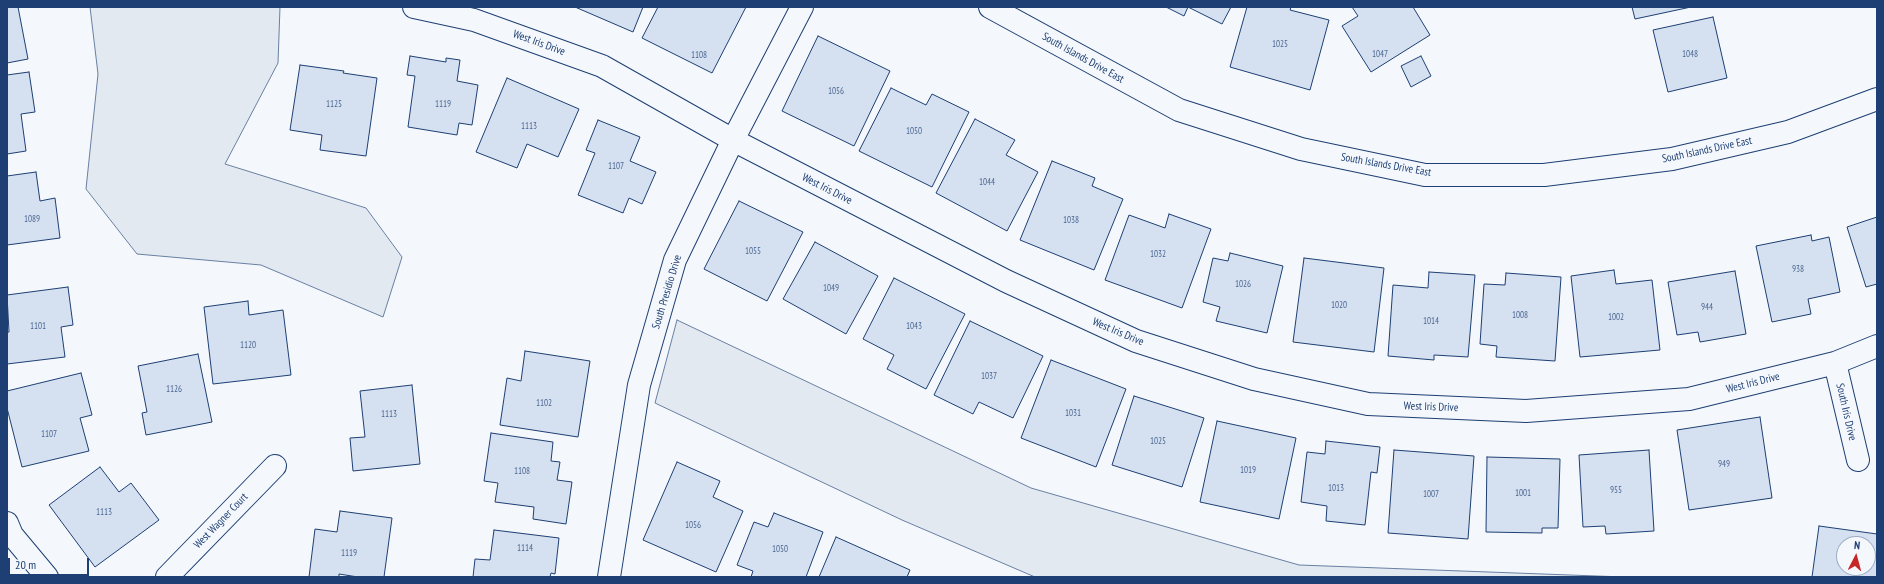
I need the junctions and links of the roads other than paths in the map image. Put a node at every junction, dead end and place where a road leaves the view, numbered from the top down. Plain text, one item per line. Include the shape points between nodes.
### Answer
1 (414, 7) edge
2 (802, 7) edge
3 (990, 7) edge
4 (1877, 99) edge
5 (733, 140) junction
6 (1877, 346) edge
7 (1835, 363) junction
8 (1858, 460) dead end
9 (275, 466) dead end
10 (7, 523) edge
11 (46, 577) edge
12 (166, 577) edge
13 (610, 577) edge

1 - 5 street, West Iris Drive via 474,20 602,66
2 - 5 street, South Presidio Drive
3 - 4 street, South Islands Drive East via 1179,110 1301,149 1425,175 1544,175 1672,159 1788,132
5 - 7 street, West Iris Drive via 1006,281 1136,341 1254,379 1368,404 1526,410 1689,399
5 - 13 street, South Presidio Drive via 675,260 639,385
6 - 7 street, West Iris Drive
7 - 8 street, South Iris Drive
9 - 12 street, West Wagner Court
10 - 11 street via 12,535

